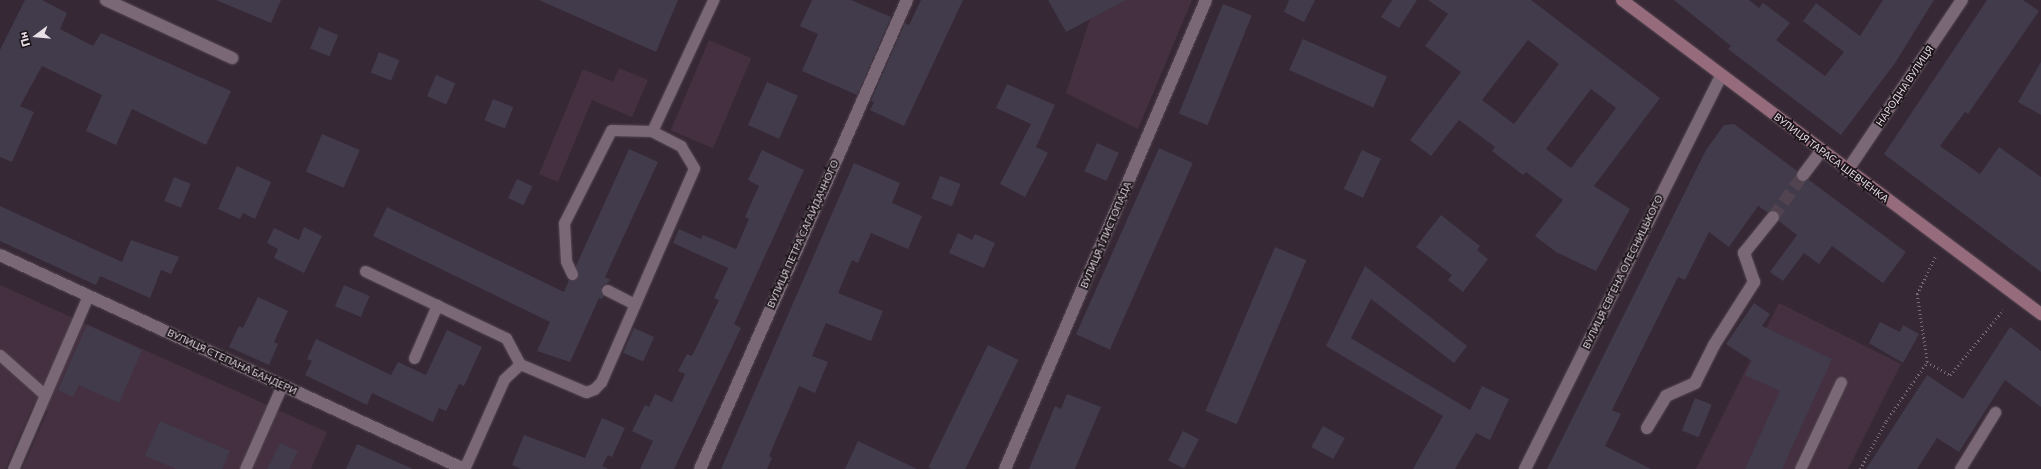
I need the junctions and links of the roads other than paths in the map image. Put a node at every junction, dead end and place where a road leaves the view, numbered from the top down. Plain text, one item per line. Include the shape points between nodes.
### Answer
1 (106, 0) edge
2 (713, 0) edge
3 (907, 0) edge
4 (1206, 0) edge
5 (1622, 0) edge
6 (1962, 0) edge
7 (232, 58) dead end
8 (1721, 76) junction
9 (652, 132) junction
10 (1821, 151) junction
11 (1847, 171) junction
12 (1803, 176) tunnel mouth
13 (1773, 217) tunnel mouth
14 (0, 255) edge
15 (365, 271) dead end
16 (572, 274) dead end
17 (607, 290) dead end
18 (88, 296) junction
19 (635, 304) junction
20 (437, 305) junction
21 (2041, 314) edge
22 (0, 355) edge
23 (414, 358) dead end
24 (520, 364) junction
25 (1841, 382) dead end
26 (282, 385) junction
27 (45, 395) junction
28 (1995, 412) dead end
29 (1647, 428) dead end
30 (13, 469) edge
31 (245, 469) edge
32 (464, 469) edge
33 (700, 469) edge
34 (1005, 469) edge
35 (1525, 469) edge
36 (1800, 469) edge
37 (1960, 469) edge

1 - 7 street
2 - 9 lane
3 - 33 street, ВУЛИЦЯ ПЕТРА САГАЙДАЧНОГО
4 - 34 street, ВУЛИЦЯ 1 ЛИСТОПАДА
5 - 8 main road, ВУЛИЦЯ ТАРАСА ШЕВЧЕНКА
6 - 11 street, НАРОДНА ВУЛИЦЯ
8 - 10 main road, ВУЛИЦЯ ТАРАСА ШЕВЧЕНКА
8 - 35 street, ВУЛИЦЯ ЄВГЕНА ОЛЕСНИЦЬКОГО
9 - 16 lane via 611,130 564,223 566,261
9 - 19 lane via 680,146 694,168
10 - 11 main road, ВУЛИЦЯ ТАРАСА ШЕВЧЕНКА
10 - 12 street
11 - 21 main road, ВУЛИЦЯ ТАРАСА ШЕВЧЕНКА
13 - 29 street via 1744,253 1754,282 1714,345 1695,383 1666,396
14 - 18 street, ВУЛИЦЯ СТЕПАНА БАНДЕРИ
15 - 20 lane
17 - 19 lane
18 - 26 street, ВУЛИЦЯ СТЕПАНА БАНДЕРИ
18 - 27 lane
19 - 24 lane via 601,382 594,390 586,392
20 - 23 lane
20 - 24 lane via 506,338
22 - 27 lane
24 - 32 lane via 504,379
25 - 36 lane
26 - 31 lane
26 - 32 street, ВУЛИЦЯ СТЕПАНА БАНДЕРИ
27 - 30 lane
28 - 37 lane

